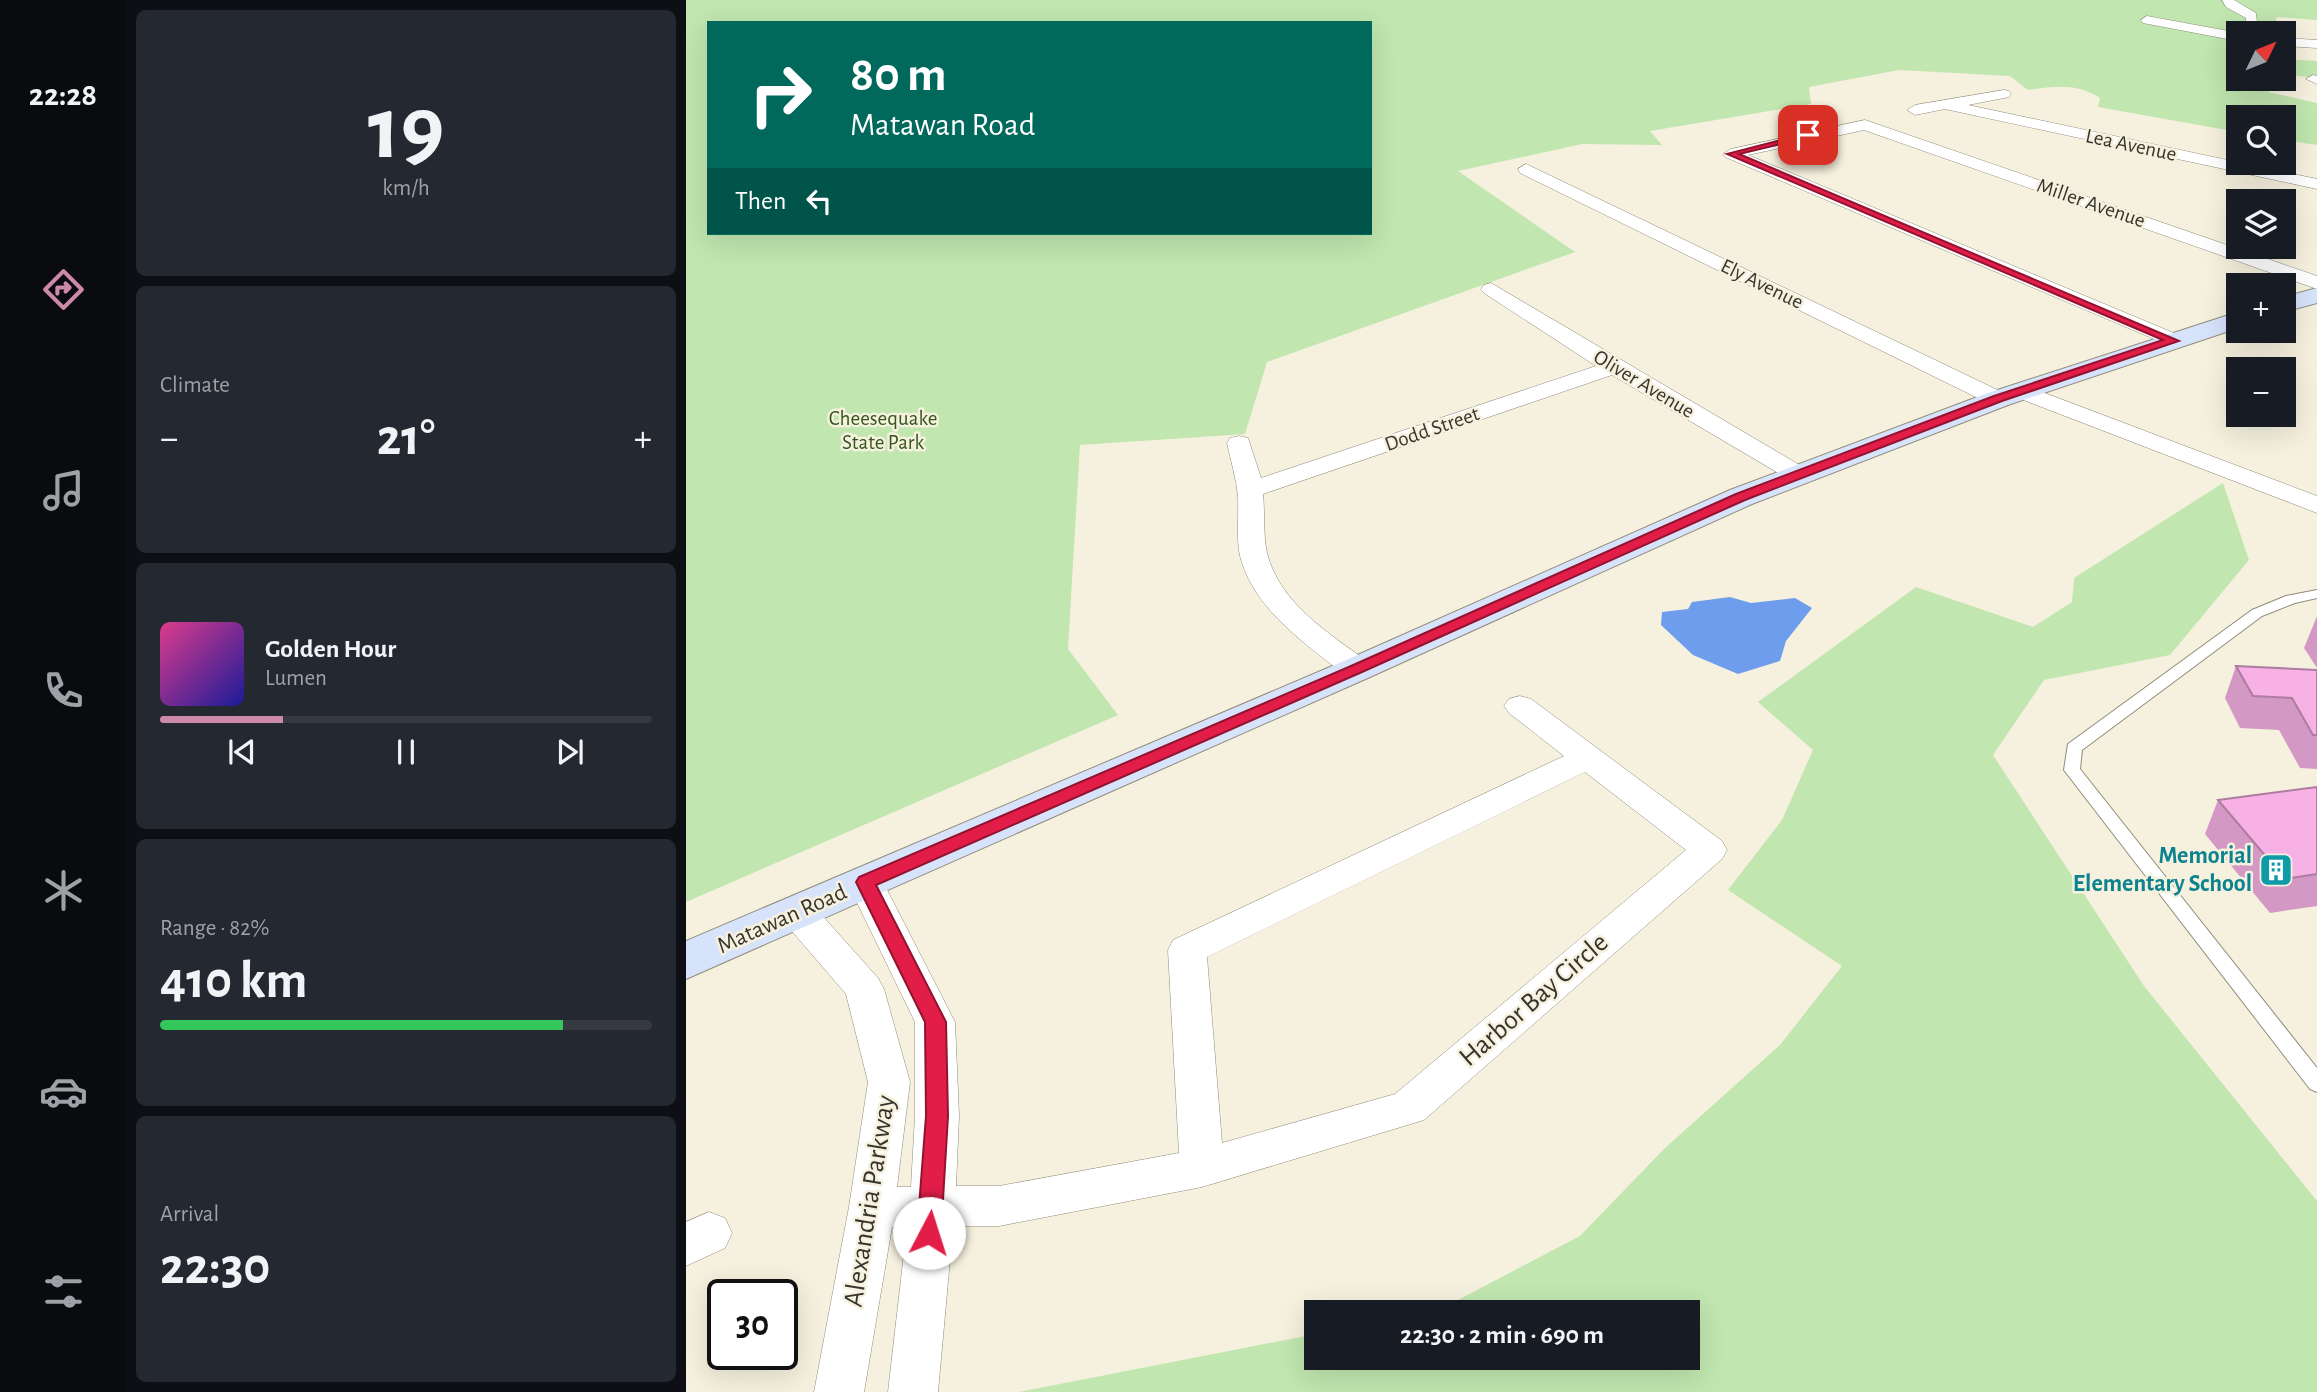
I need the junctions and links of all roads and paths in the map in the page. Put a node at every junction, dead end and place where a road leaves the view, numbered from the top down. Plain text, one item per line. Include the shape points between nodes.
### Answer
1 (2228, 0) edge
2 (2147, 20) dead end
3 (2252, 21) edge
4 (2226, 35) edge
5 (2296, 43) edge
6 (2317, 44) edge
7 (2004, 94) dead end
8 (1946, 105) junction
9 (1915, 110) dead end
10 (1526, 169) dead end
11 (2317, 184) edge
12 (2317, 283) edge
13 (1491, 289) dead end
14 (2317, 295) edge
15 (2296, 301) edge
16 (2226, 324) edge
17 (2173, 341) junction
18 (1614, 367) junction
19 (2010, 395) junction
20 (1239, 443) dead end
21 (1799, 475) junction
22 (1250, 489) junction
23 (2317, 505) edge
24 (2317, 594) edge
25 (1357, 669) junction
26 (1520, 706) dead end
27 (1588, 758) junction
28 (865, 882) junction
29 (797, 912) junction
30 (686, 961) edge
31 (2317, 1083) edge
32 (1202, 1168) junction
33 (873, 1207) junction
34 (932, 1207) junction
35 (839, 1392) edge
36 (913, 1392) edge

1 - 3 street via 2252,16
2 - 4 street
5 - 6 street
7 - 8 street
8 - 9 street
8 - 11 street, Lea Avenue
10 - 19 street, Ely Avenue
12 - 17 street, Miller Avenue via 1865,125 1731,154
13 - 18 street, Oliver Avenue
14 - 15 main road
16 - 17 main road, Matawan Road
17 - 19 main road, Matawan Road
18 - 21 street, Oliver Avenue
18 - 22 street, Dodd Street
19 - 21 main road, Matawan Road
19 - 23 street, Ely Avenue
20 - 22 street
21 - 25 main road, Matawan Road
22 - 25 street via 1254,557 1267,587 1284,608
24 - 31 lane via 2257,613 2074,748 2072,770
25 - 28 main road, Matawan Road
26 - 27 street, Harbor Bay Circle
27 - 32 street via 1187,950
27 - 32 street, Harbor Bay Circle via 1709,850 1409,1108
28 - 29 main road, Matawan Road
28 - 34 street, Alexandria Parkway via 936,1022
29 - 30 main road, Matawan Road
29 - 33 street, Alexandria Parkway via 864,989 889,1082
32 - 34 street, Harbor Bay Circle via 999,1206
33 - 34 street, Harbor Bay Circle
33 - 35 street, Alexandria Parkway
34 - 36 street, Alexandria Parkway

